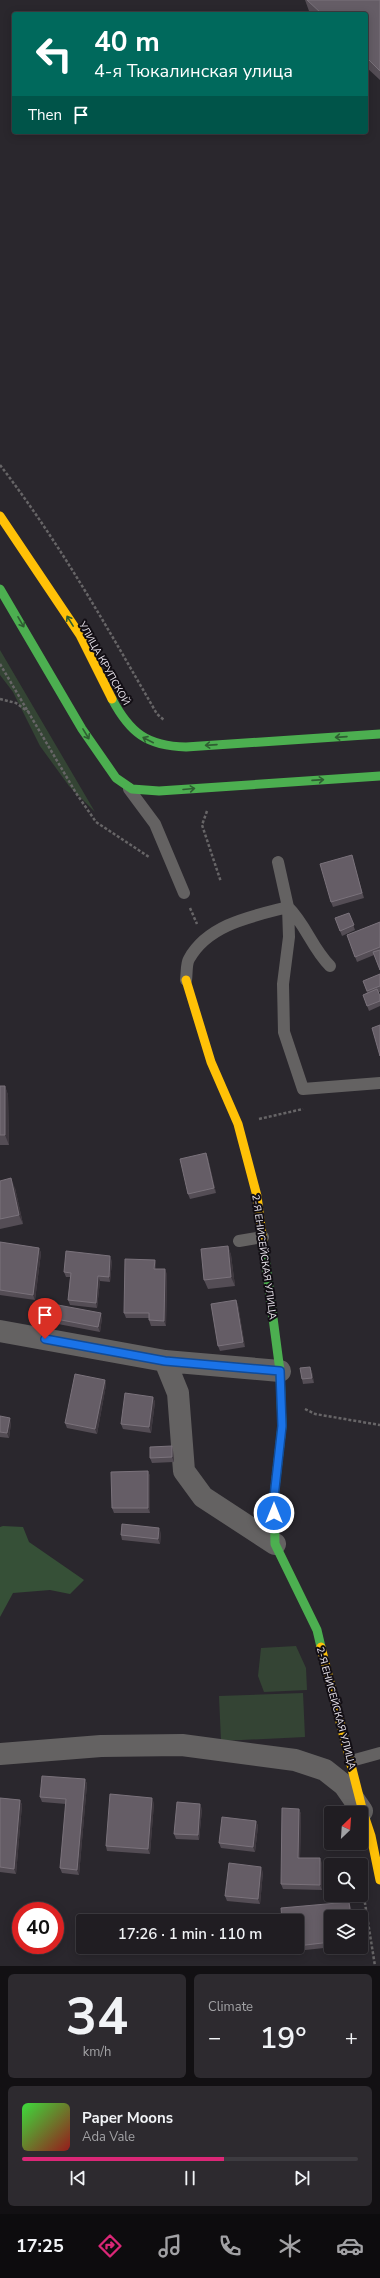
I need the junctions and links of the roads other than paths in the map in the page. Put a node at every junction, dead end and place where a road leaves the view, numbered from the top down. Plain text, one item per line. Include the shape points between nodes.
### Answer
1 (0, 516) edge
2 (0, 588) edge
3 (380, 734) edge
4 (380, 776) edge
5 (128, 788) junction
6 (278, 862) dead end
7 (184, 893) road end
8 (288, 907) junction
9 (330, 966) dead end
10 (186, 980) joint
11 (380, 1083) edge
12 (263, 1238) junction
13 (239, 1241) dead end
14 (0, 1331) edge
15 (165, 1361) junction
16 (280, 1371) junction
17 (275, 1544) junction
18 (380, 1753) edge
19 (0, 1754) edge
20 (351, 1761) junction
21 (359, 1806) edge
22 (362, 1806) edge
23 (368, 1827) edge
24 (380, 1880) edge

3 -> 1 main road, УЛИЦА КРУПСКОЙ via 186,747 167,747 149,742 135,732 118,710 90,653
2 -> 5 main road via 86,735 106,766
5 -> 4 main road via 159,792
5 - 7 lane via 155,824
6 - 8 lane
8 - 9 lane via 300,920 320,956
8 - 10 lane via 239,920 204,941 188,960
8 - 11 lane via 289,937 283,984 284,1032 303,1090
10 - 12 main road, 2-Я ЕНИСЕЙСКАЯ УЛИЦА via 211,1062 238,1124 258,1196
12 - 13 lane
12 - 16 main road, 2-Я ЕНИСЕЙСКАЯ УЛИЦА
14 - 15 street
15 - 16 street
15 - 17 street via 178,1393 184,1471 203,1497
16 - 17 main road, 2-Я ЕНИСЕЙСКАЯ УЛИЦА via 282,1426 274,1497
17 - 20 main road, 2-Я ЕНИСЕЙСКАЯ УЛИЦА via 317,1630
18 - 20 lane
19 - 21 street via 101,1746 182,1745 295,1760 325,1770 344,1785
20 - 22 main road, 2-Я ЕНИСЕЙСКАЯ УЛИЦА
23 - 24 main road, 2-Я ЕНИСЕЙСКАЯ УЛИЦА

